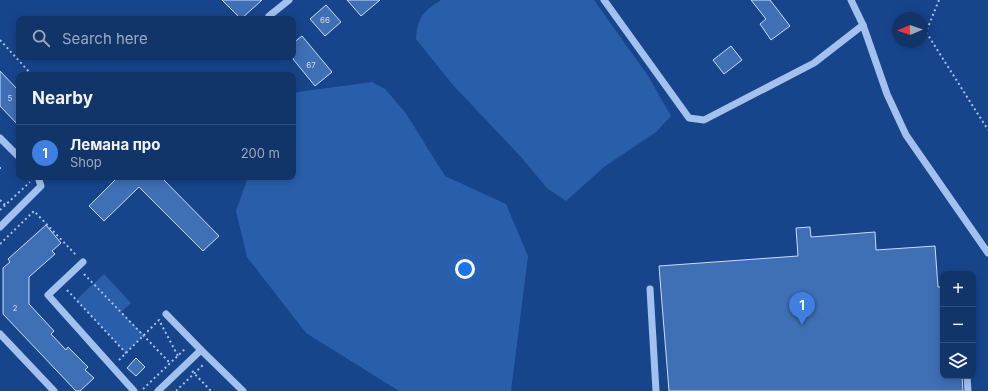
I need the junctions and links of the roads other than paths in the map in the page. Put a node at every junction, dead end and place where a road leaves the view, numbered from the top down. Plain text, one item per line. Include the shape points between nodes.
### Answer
1 (289, 0) edge
2 (604, 0) edge
3 (851, 0) edge
4 (269, 16) dead end
5 (863, 25) junction
6 (0, 138) edge
7 (16, 154) edge
8 (39, 180) edge
9 (0, 227) edge
10 (988, 253) edge
11 (80, 264) road end
12 (650, 289) dead end
13 (166, 314) dead end
14 (0, 334) edge
15 (201, 350) junction
16 (966, 379) edge
17 (54, 391) edge
18 (134, 391) edge
19 (158, 391) edge
20 (243, 391) edge
21 (656, 391) edge
22 (968, 391) edge

1 - 4 street
2 - 5 street via 689,118 704,120 814,63
3 - 5 street
5 - 10 street via 887,94 906,135
6 - 7 street
8 - 9 street via 42,186
11 - 18 street via 48,296
12 - 21 street
13 - 15 street
14 - 17 street
15 - 19 street
15 - 20 street
16 - 22 street

